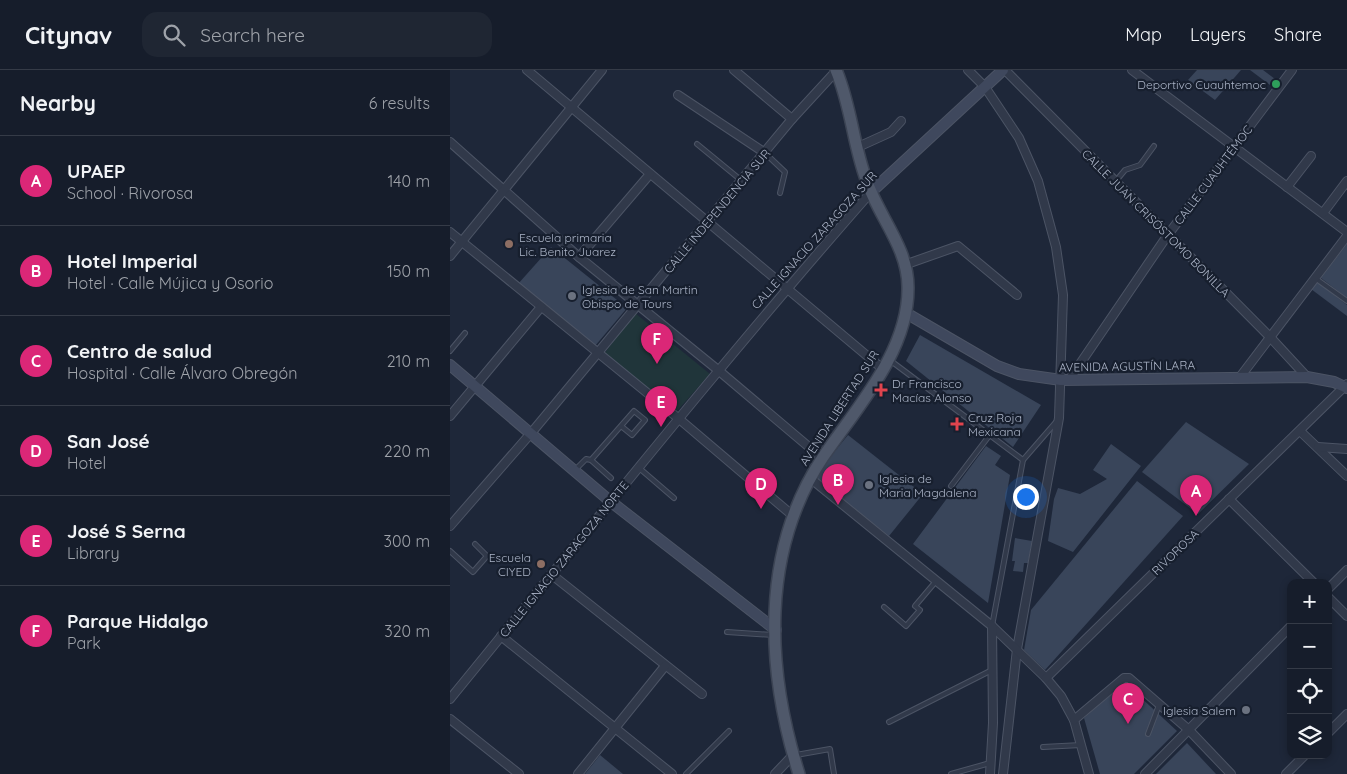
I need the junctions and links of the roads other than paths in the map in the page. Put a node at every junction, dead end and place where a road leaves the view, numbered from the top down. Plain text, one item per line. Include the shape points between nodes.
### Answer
1 (527, 70) edge
2 (602, 70) edge
3 (734, 70) edge
4 (837, 70) edge
5 (968, 70) edge
6 (1004, 70) edge
7 (1132, 70) edge
8 (1292, 70) edge
9 (985, 87) junction
10 (678, 95) dead end
11 (570, 106) junction
12 (792, 119) junction
13 (901, 120) dead end
14 (450, 142) edge
15 (697, 144) dead end
16 (1154, 146) dead end
17 (858, 147) junction
18 (1234, 147) junction
19 (765, 153) junction
20 (1311, 156) dead end
21 (650, 174) junction
22 (742, 181) junction
23 (1347, 181) edge
24 (1115, 182) junction
25 (1288, 187) junction
26 (503, 189) junction
27 (871, 192) junction
28 (780, 193) dead end
29 (1322, 213) junction
30 (708, 222) junction
31 (450, 232) edge
32 (1347, 234) edge
33 (1167, 236) junction
34 (462, 242) junction
35 (450, 256) edge
36 (579, 257) junction
37 (907, 264) junction
38 (1314, 278) junction
39 (787, 287) junction
40 (1017, 295) dead end
41 (1347, 302) edge
42 (638, 305) junction
43 (541, 307) junction
44 (906, 313) junction
45 (465, 333) dead end
46 (1270, 337) junction
47 (450, 351) edge
48 (598, 353) junction
49 (889, 359) junction
50 (450, 364) edge
51 (718, 370) junction
52 (884, 370) junction
53 (1240, 377) junction
54 (1307, 377) junction
55 (1065, 380) junction
56 (475, 385) junction
57 (1346, 385) edge
58 (450, 416) edge
59 (678, 418) junction
60 (1059, 418) junction
61 (621, 426) junction
62 (1300, 431) junction
63 (532, 432) junction
64 (989, 436) junction
65 (1318, 447) junction
66 (1347, 449) edge
67 (822, 458) junction
68 (592, 460) junction
69 (1022, 460) junction
70 (638, 467) junction
71 (575, 470) junction
72 (1347, 476) edge
73 (611, 478) dead end
74 (810, 478) junction
75 (951, 486) dead end
76 (674, 498) dead end
77 (1229, 499) junction
78 (610, 501) junction
79 (792, 515) junction
80 (450, 526) edge
81 (475, 544) dead end
82 (450, 551) edge
83 (1347, 570) edge
84 (551, 574) junction
85 (1310, 579) edge
86 (936, 580) junction
87 (1332, 585) edge
88 (1332, 601) edge
89 (884, 607) dead end
90 (1347, 616) edge
91 (992, 626) junction
92 (1287, 630) edge
93 (727, 632) dead end
94 (776, 632) junction
95 (502, 636) junction
96 (1017, 649) junction
97 (665, 666) junction
98 (992, 670) junction
99 (1046, 678) junction
100 (702, 694) dead end
101 (450, 700) edge
102 (1160, 703) junction
103 (1347, 714) edge
104 (450, 719) edge
105 (1074, 720) junction
106 (889, 722) dead end
107 (616, 728) junction
108 (1332, 728) edge
109 (730, 730) dead end
110 (1189, 730) junction
111 (1148, 734) dead end
112 (1081, 744) junction
113 (1043, 747) dead end
114 (793, 755) junction
115 (1301, 759) edge
116 (990, 763) junction
117 (1086, 773) edge
118 (519, 774) edge
119 (578, 774) edge
120 (672, 774) edge
121 (686, 774) edge
122 (775, 774) edge
123 (799, 774) edge
124 (834, 774) edge
125 (950, 774) edge
126 (990, 774) edge
127 (1003, 774) edge
128 (1145, 774) edge
129 (1231, 774) edge
130 (1286, 774) edge

1 - 11 street
2 - 11 street
3 - 12 street
4 - 12 street, CALLE INDEPENDENCIA SUR
4 - 17 main road, AVENIDA LIBERTAD SUR
5 - 9 street
6 - 9 main road, CALLE IGNACIO ZARAGOZA SUR
6 - 24 street, CALLE JUAN CRISÓSTOMO BONILLA
7 - 18 street
8 - 18 street, CALLE CUAUHTÉMOC
9 - 27 main road, CALLE IGNACIO ZARAGOZA SUR
9 - 55 street via 1019,138 1038,180 1048,213 1063,295
10 - 19 street
11 - 21 street
11 - 26 street
12 - 19 street, CALLE INDEPENDENCIA SUR
13 - 17 street via 891,132
14 - 26 street
15 - 22 lane
16 - 24 lane via 1140,165 1125,170
17 - 27 main road, AVENIDA LIBERTAD SUR
18 - 25 street
18 - 33 street, CALLE CUAUHTÉMOC
19 - 22 street, CALLE INDEPENDENCIA SUR
19 - 28 lane via 785,172
20 - 25 street
21 - 30 street
21 - 36 street
22 - 30 street, CALLE INDEPENDENCIA SUR
23 - 29 street
24 - 33 street, CALLE JUAN CRISÓSTOMO BONILLA
25 - 29 street
26 - 34 street
26 - 36 street
27 - 37 main road, AVENIDA LIBERTAD SUR
27 - 39 street, CALLE IGNACIO ZARAGOZA SUR
29 - 32 street
30 - 39 street
30 - 42 street, CALLE INDEPENDENCIA SUR
31 - 34 street
32 - 38 street
33 - 46 street, CALLE JUAN CRISÓSTOMO BONILLA
33 - 55 street, CALLE CUAUHTÉMOC
34 - 35 street
34 - 43 street
36 - 42 street
37 - 40 street via 958,246
37 - 44 main road, AVENIDA LIBERTAD SUR
38 - 41 lane
38 - 46 street
39 - 51 street, CALLE IGNACIO ZARAGOZA SUR
39 - 52 street
42 - 48 street, CALLE INDEPENDENCIA SUR
42 - 51 street
43 - 48 street
43 - 56 street
44 - 49 main road, AVENIDA LIBERTAD SUR
44 - 55 main road, AVENIDA AGUSTÍN LARA via 1008,371
45 - 47 lane
46 - 53 street
46 - 54 street, CALLE JUAN CRISÓSTOMO BONILLA
48 - 59 street
48 - 63 street, CALLE INDEPENDENCIA SUR
49 - 52 main road, AVENIDA LIBERTAD SUR
49 - 64 lane
50 - 56 main road
51 - 59 street, CALLE IGNACIO ZARAGOZA SUR
51 - 67 street
52 - 67 main road, AVENIDA LIBERTAD SUR
53 - 54 main road, AVENIDA AGUSTÍN LARA
53 - 55 main road, AVENIDA AGUSTÍN LARA
54 - 57 main road, AVENIDA AGUSTÍN LARA
55 - 60 street
56 - 58 street
56 - 63 main road
57 - 62 street, RIVOROSA
59 - 70 street, CALLE IGNACIO ZARAGOZA NORTE
59 - 79 street
60 - 69 lane
60 - 96 street
61 - 61 lane via 632,435 645,420 634,411
61 - 68 lane
62 - 65 street
62 - 77 street, RIVOROSA
63 - 71 main road
63 - 80 street, CALLE INDEPENDENCIA SUR
64 - 69 lane
64 - 75 lane
65 - 66 street
65 - 72 street
67 - 74 main road, AVENIDA LIBERTAD SUR
68 - 71 lane via 583,461
68 - 73 lane
69 - 91 lane
70 - 76 lane
70 - 78 street, CALLE IGNACIO ZARAGOZA NORTE
71 - 78 main road
74 - 79 main road, AVENIDA LIBERTAD SUR
74 - 86 street
77 - 85 street
77 - 99 street, RIVOROSA
78 - 84 street, CALLE IGNACIO ZARAGOZA NORTE
78 - 94 main road
79 - 94 main road, AVENIDA LIBERTAD SUR via 776,582
81 - 82 lane via 488,556 472,572
83 - 87 street
84 - 95 street, CALLE IGNACIO ZARAGOZA NORTE
84 - 97 street
86 - 89 lane via 915,606 920,610 906,626
86 - 91 street
88 - 90 street
91 - 96 street
91 - 98 street
92 - 110 street
93 - 94 lane
94 - 114 main road, AVENIDA LIBERTAD SUR via 780,698
95 - 101 street, CALLE IGNACIO ZARAGOZA NORTE
95 - 107 street
96 - 99 street
96 - 127 street
97 - 100 street
97 - 107 street
98 - 106 lane
98 - 116 street
99 - 105 street
102 - 105 street via 1134,680 1124,678
102 - 110 street
102 - 111 lane
103 - 108 street
104 - 118 street
105 - 112 street
107 - 119 street
107 - 120 street
109 - 121 lane
110 - 128 street
110 - 129 street
112 - 113 lane
112 - 117 street
114 - 122 street
114 - 123 main road, AVENIDA LIBERTAD SUR
114 - 124 lane via 830,749
115 - 130 street
116 - 125 lane
116 - 126 street

